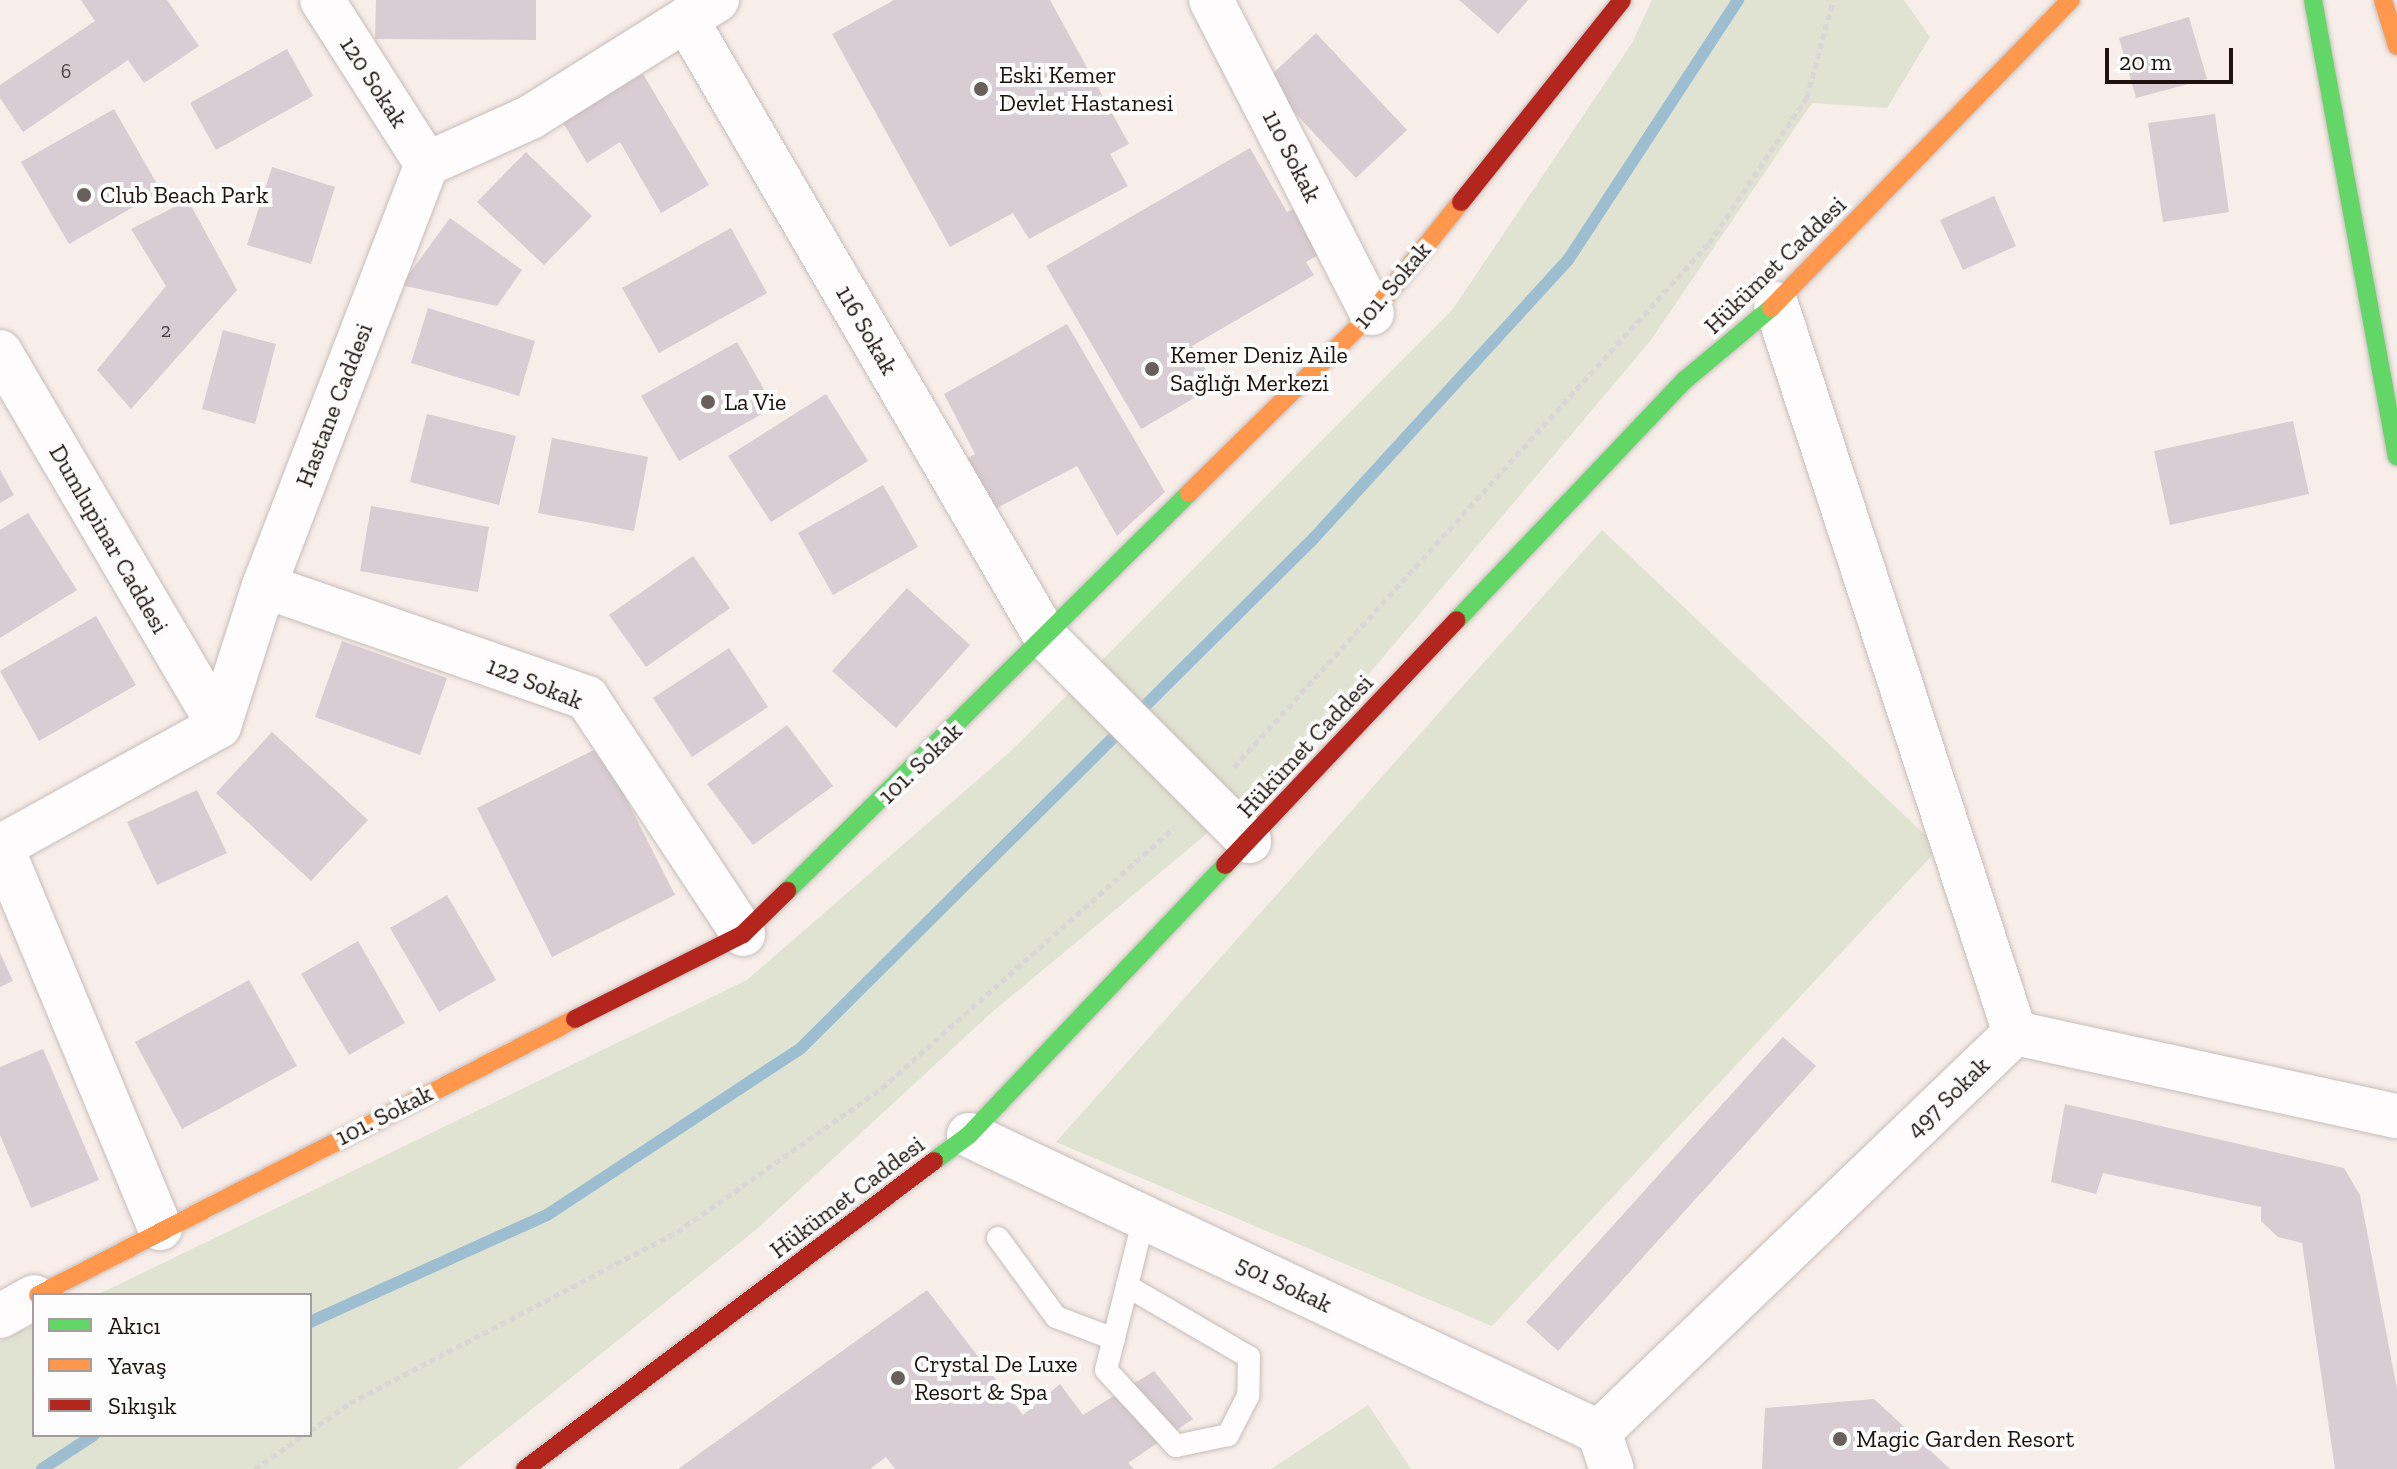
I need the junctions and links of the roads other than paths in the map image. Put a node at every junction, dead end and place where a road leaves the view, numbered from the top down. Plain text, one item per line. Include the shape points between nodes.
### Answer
1 (322, 0) edge
2 (1211, 0) edge
3 (1622, 0) edge
4 (2071, 0) edge
5 (2313, 0) edge
6 (2383, 0) edge
7 (702, 11) edge
8 (2397, 46) edge
9 (427, 164) junction
10 (1776, 304) junction
11 (1372, 313) junction
12 (0, 352) edge
13 (2397, 456) edge
14 (264, 586) junction
15 (1047, 639) junction
16 (219, 726) junction
17 (1249, 841) junction
18 (0, 846) edge
19 (743, 934) junction
20 (2015, 1033) junction
21 (2397, 1116) edge
22 (969, 1135) junction
23 (1144, 1218) junction
24 (160, 1228) junction
25 (998, 1238) dead end
26 (1127, 1286) junction
27 (41, 1293) edge
28 (32, 1298) edge
29 (0, 1316) edge
30 (1114, 1339) junction
31 (1606, 1450) edge
32 (525, 1469) edge

1 - 9 street, 120 Sokak
2 - 11 street, 110 Sokak
3 - 11 street, 101. Sokak
4 - 10 street, Hükümet Caddesi
5 - 13 street
6 - 8 street
7 - 9 street via 531,117
7 - 15 street, 116 Sokak
9 - 14 street, Hastane Caddesi
10 - 17 street, Hükümet Caddesi via 1685,380
10 - 20 street
11 - 15 street, 101. Sokak
12 - 16 street, Dumlupinar Caddesi
14 - 16 street, Hastane Caddesi
14 - 19 street, 122 Sokak via 587,698
15 - 17 street, 116 Sokak
15 - 19 street, 101. Sokak
16 - 18 street
17 - 22 street, Hükümet Caddesi
18 - 24 street
19 - 24 street, 101. Sokak
20 - 21 street
20 - 31 street, 497 Sokak
22 - 23 street, 501 Sokak
22 - 32 street, Hükümet Caddesi
23 - 26 lane
23 - 31 street, 501 Sokak
24 - 27 street, 101. Sokak
25 - 30 lane via 1056,1317
26 - 30 lane
26 - 30 lane via 1249,1357 1248,1396 1228,1435 1176,1446 1106,1370
28 - 29 street, 101. Sokak

